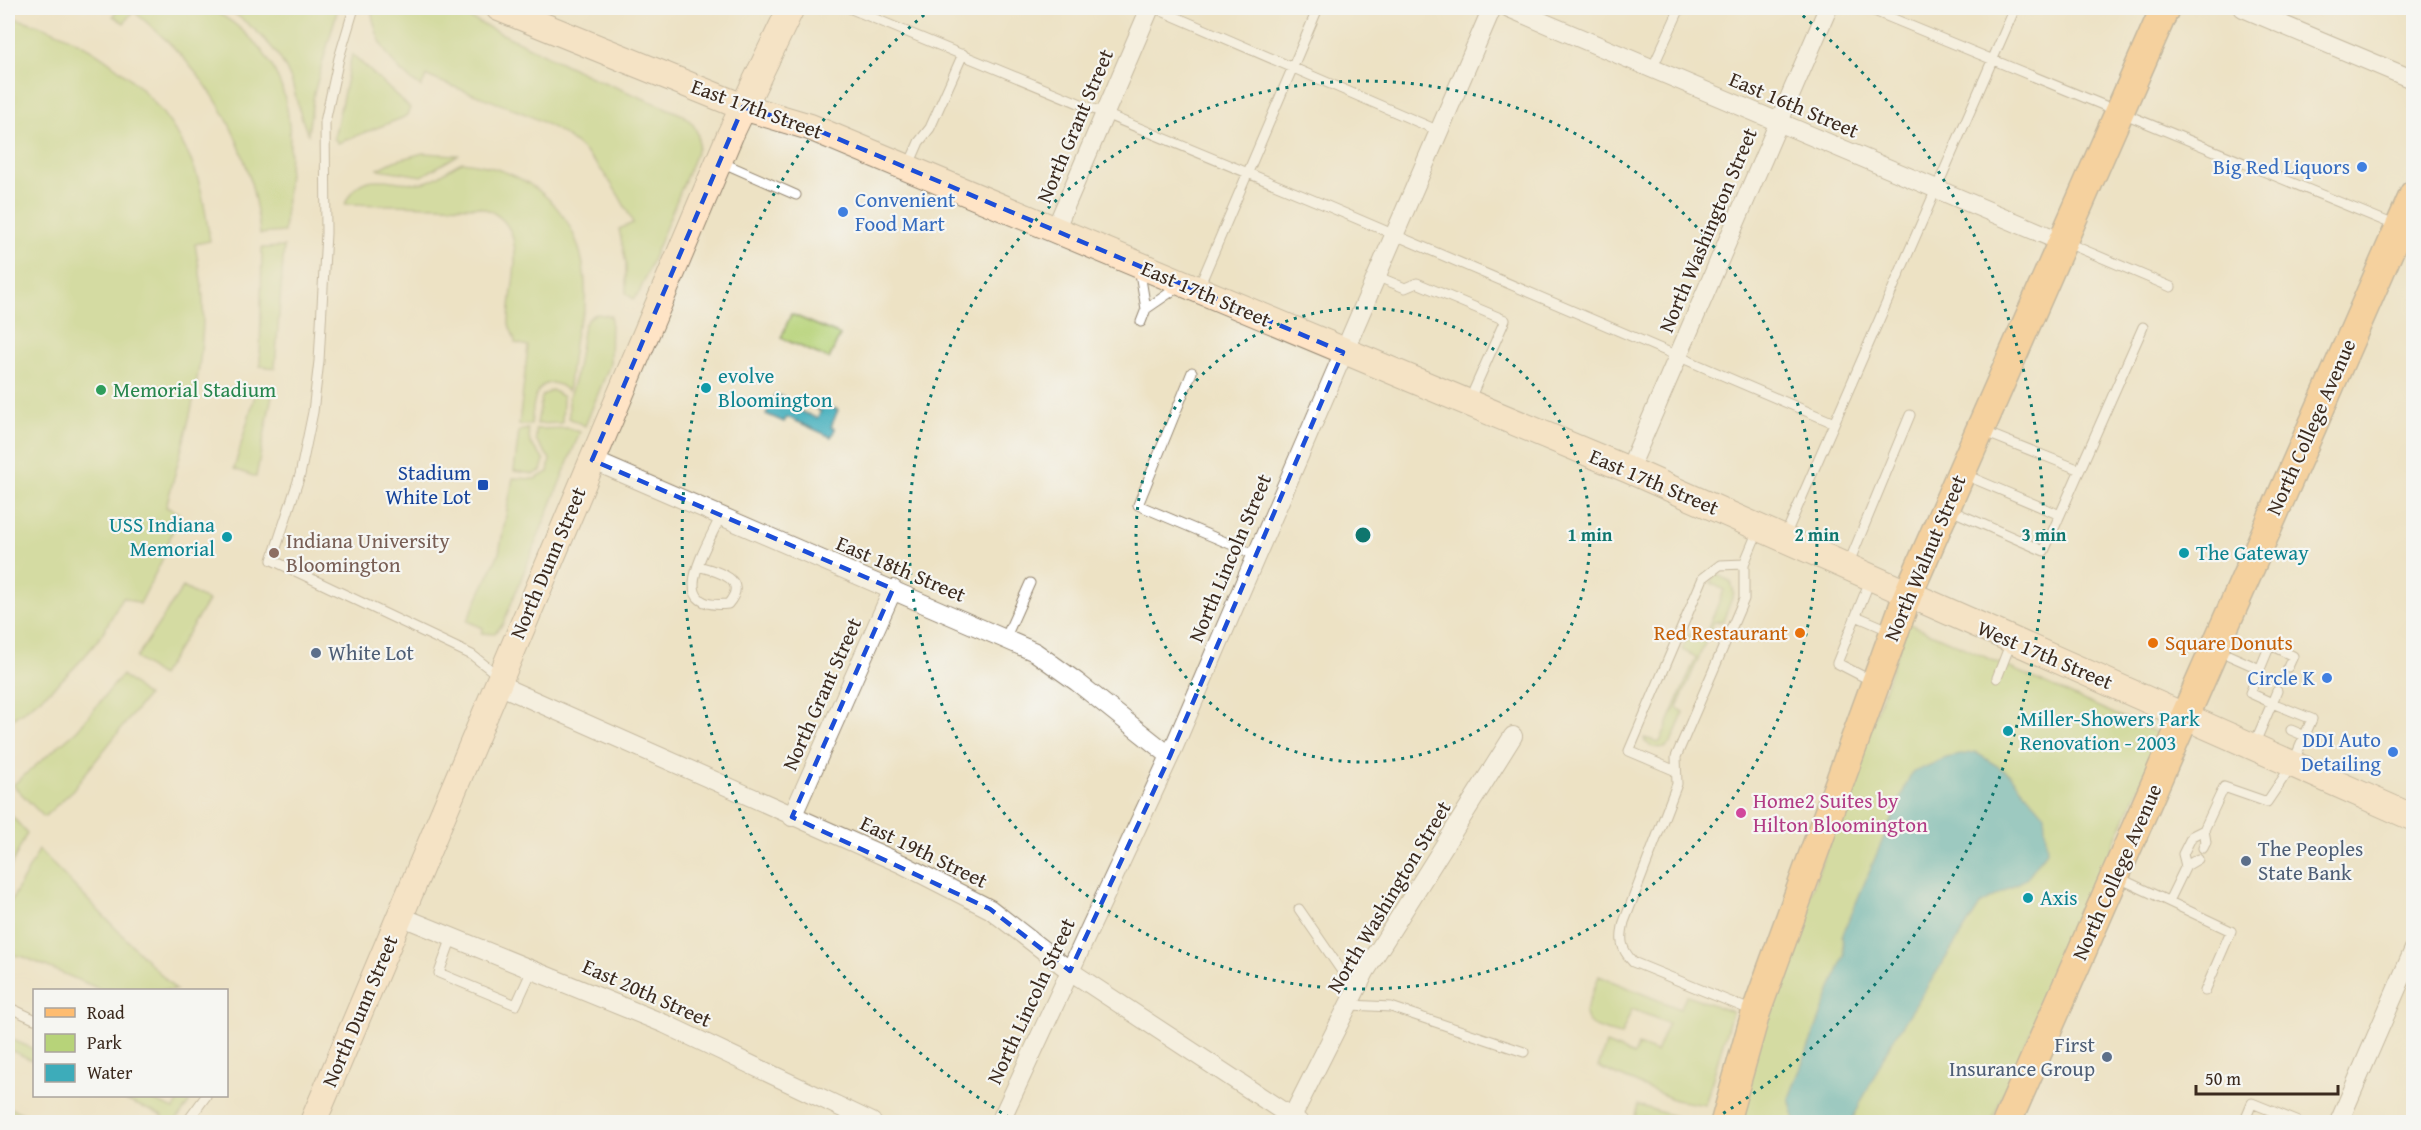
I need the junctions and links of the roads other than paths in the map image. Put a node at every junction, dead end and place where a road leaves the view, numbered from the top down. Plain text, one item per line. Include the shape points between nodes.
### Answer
1 (354, 8) edge
2 (499, 8) edge
3 (791, 8) edge
4 (849, 8) edge
5 (1150, 8) edge
6 (1155, 8) edge
7 (1318, 8) edge
8 (1492, 8) edge
9 (1509, 8) edge
10 (1680, 8) edge
11 (1828, 8) edge
12 (1867, 8) edge
13 (2015, 8) edge
14 (2165, 8) edge
15 (2243, 8) edge
16 (963, 54) junction
17 (1992, 61) junction
18 (1293, 67) junction
19 (1652, 69) junction
20 (2414, 80) edge
21 (742, 107) junction
22 (2119, 113) junction
23 (1105, 114) junction
24 (1779, 123) junction
25 (1439, 131) junction
26 (719, 161) junction
27 (908, 167) junction
28 (1247, 174) junction
29 (1937, 189) junction
30 (2414, 194) edge
31 (796, 195) dead end
32 (1055, 230) junction
33 (2406, 230) edge
34 (1394, 235) junction
35 (2062, 242) junction
36 (1138, 265) junction
37 (1376, 276) junction
38 (1190, 287) junction
39 (2171, 287) dead end
40 (1146, 309) junction
41 (1141, 322) dead end
42 (2143, 327) dead end
43 (1343, 352) junction
44 (1677, 357) junction
45 (1192, 372) dead end
46 (1468, 404) junction
47 (1910, 415) dead end
48 (1834, 423) junction
49 (1980, 430) junction
50 (592, 460) junction
51 (1629, 470) junction
52 (2080, 471) junction
53 (1960, 473) junction
54 (1945, 508) junction
55 (721, 515) junction
56 (2060, 515) junction
57 (1759, 528) junction
58 (1784, 538) junction
59 (1256, 555) junction
60 (1744, 564) junction
61 (698, 566) junction
62 (1847, 567) junction
63 (1871, 577) junction
64 (1030, 583) dead end
65 (893, 589) junction
66 (1908, 594) junction
67 (1856, 615) junction
68 (1894, 632) junction
69 (1005, 639) junction
70 (2012, 640) junction
71 (2214, 649) junction
72 (2288, 667) dead end
73 (2260, 669) junction
74 (500, 677) junction
75 (1997, 678) dead end
76 (1874, 682) junction
77 (2277, 691) dead end
78 (2272, 703) junction
79 (2186, 717) junction
80 (2291, 730) dead end
81 (1513, 736) dead end
82 (2305, 736) junction
83 (2253, 747) junction
84 (1170, 756) junction
85 (2292, 765) junction
86 (1676, 771) junction
87 (792, 817) junction
88 (2414, 818) edge
89 (2204, 830) junction
90 (2203, 848) dead end
91 (2198, 859) dead end
92 (2186, 866) junction
93 (2115, 876) junction
94 (2169, 901) junction
95 (1299, 909) dead end
96 (400, 916) junction
97 (452, 937) junction
98 (2414, 950) edge
99 (533, 968) junction
100 (1070, 971) junction
101 (2205, 992) dead end
102 (1353, 998) junction
103 (8, 1007) edge
104 (1755, 1012) junction
105 (33, 1019) edge
106 (1524, 1052) dead end
107 (205, 1097) edge
108 (1296, 1120) edge
109 (187, 1122) edge
110 (313, 1122) edge
111 (872, 1122) edge
112 (1000, 1122) edge
113 (1725, 1122) edge
114 (2007, 1122) edge
115 (2244, 1122) edge
116 (2299, 1122) edge
117 (2339, 1122) edge

1 - 74 lane via 325,123 326,233 313,412 300,475 272,560 472,655
2 - 21 main road, East 17th Street
3 - 21 main road, North Dunn Street
4 - 16 lane
5 - 23 street, North Grant Street
6 - 18 lane
7 - 18 lane
8 - 25 street, North Lincoln Street
9 - 19 street, East 16th Street
10 - 19 lane
11 - 24 street, North Washington Street
12 - 17 lane
13 - 17 lane
14 - 22 main road, North Walnut Street
15 - 20 street
16 - 23 lane
16 - 27 lane
17 - 22 lane
17 - 29 lane
18 - 25 lane
18 - 28 lane
19 - 24 street, East 16th Street
21 - 26 main road, North Dunn Street
21 - 27 main road, East 17th Street via 810,127
22 - 33 lane
22 - 35 main road, North Walnut Street
23 - 28 lane
23 - 32 street, North Grant Street
24 - 29 street, East 16th Street
24 - 44 street, North Washington Street
25 - 34 street, North Lincoln Street
26 - 31 lane
26 - 50 main road, North Dunn Street via 634,352
27 - 32 main road, East 17th Street
28 - 34 lane
28 - 38 lane
29 - 35 street, East 16th Street
29 - 48 lane
30 - 33 main road, North College Avenue
32 - 36 main road, East 17th Street
33 - 71 main road, North College Avenue
34 - 37 street, North Lincoln Street
34 - 44 lane
35 - 39 lane
35 - 49 main road, North Walnut Street
36 - 38 main road, East 17th Street
36 - 40 lane
37 - 43 street, North Lincoln Street
37 - 46 lane via 1405,288 1418,284 1505,320
38 - 40 lane
38 - 43 main road, East 17th Street
40 - 41 lane
42 - 52 lane
43 - 46 main road, East 17th Street
43 - 59 street, North Lincoln Street
44 - 48 lane
44 - 51 street, North Washington Street
45 - 59 lane via 1138,506
46 - 51 main road, East 17th Street
47 - 62 lane
48 - 58 lane
49 - 52 lane
49 - 53 main road, North Walnut Street
50 - 55 street, East 18th Street
50 - 74 main road, North Dunn Street
51 - 57 main road, East 17th Street
52 - 56 lane
53 - 54 main road, North Walnut Street
53 - 56 lane
54 - 56 lane via 2044,551
54 - 66 main road, North Walnut Street
55 - 61 lane
55 - 65 street, East 18th Street
57 - 58 main road, East 17th Street
57 - 60 lane
58 - 62 main road, East 17th Street
59 - 84 street, North Lincoln Street
60 - 86 lane via 1744,599 1676,757
60 - 86 lane via 1720,565 1703,578 1629,751
61 - 61 lane via 692,587 696,596 704,602 728,604 735,591 730,579
62 - 63 main road, East 17th Street
63 - 66 main road, East 17th Street
63 - 67 lane
64 - 69 lane
65 - 69 street, East 18th Street
65 - 87 street, North Grant Street
66 - 68 main road, North Walnut Street
66 - 70 main road, West 17th Street
67 - 68 lane
67 - 76 lane via 1837,663
68 - 76 main road, North Walnut Street
69 - 84 street, East 18th Street via 1035,652
70 - 75 lane
70 - 79 main road, West 17th Street
71 - 73 lane
71 - 79 main road, North College Avenue
72 - 73 lane via 2293,656 2270,645
73 - 78 lane via 2250,693
74 - 87 street, East 19th Street via 510,690
74 - 96 main road, North Dunn Street
76 - 104 main road, North Walnut Street
77 - 78 lane
78 - 82 lane via 2312,719
78 - 83 lane
79 - 83 main road, West 17th Street
79 - 93 main road, North College Avenue
80 - 82 lane
81 - 102 street, North Washington Street via 1365,972
82 - 85 lane
83 - 85 main road, West 17th Street
84 - 100 street, North Lincoln Street
85 - 88 main road, West 17th Street
85 - 89 lane via 2267,802 2224,787
86 - 104 lane via 1677,784 1620,940 1633,962
87 - 100 street, East 19th Street via 902,864 990,909
89 - 90 lane
89 - 92 lane via 2192,836 2183,854
91 - 92 lane
92 - 94 lane
93 - 94 lane
93 - 114 main road, North College Avenue
94 - 101 lane via 2231,931
95 - 102 lane
96 - 97 street, East 20th Street
96 - 110 main road, North Dunn Street
97 - 99 street, East 20th Street
97 - 99 lane via 439,974 516,1005
98 - 117 street
99 - 111 street, East 20th Street via 665,1024
100 - 108 street, East 19th Street
100 - 112 street, North Lincoln Street
102 - 106 lane
102 - 108 street, North Washington Street
103 - 105 lane
104 - 113 main road, North Walnut Street
107 - 109 lane
115 - 116 lane via 2252,1102

